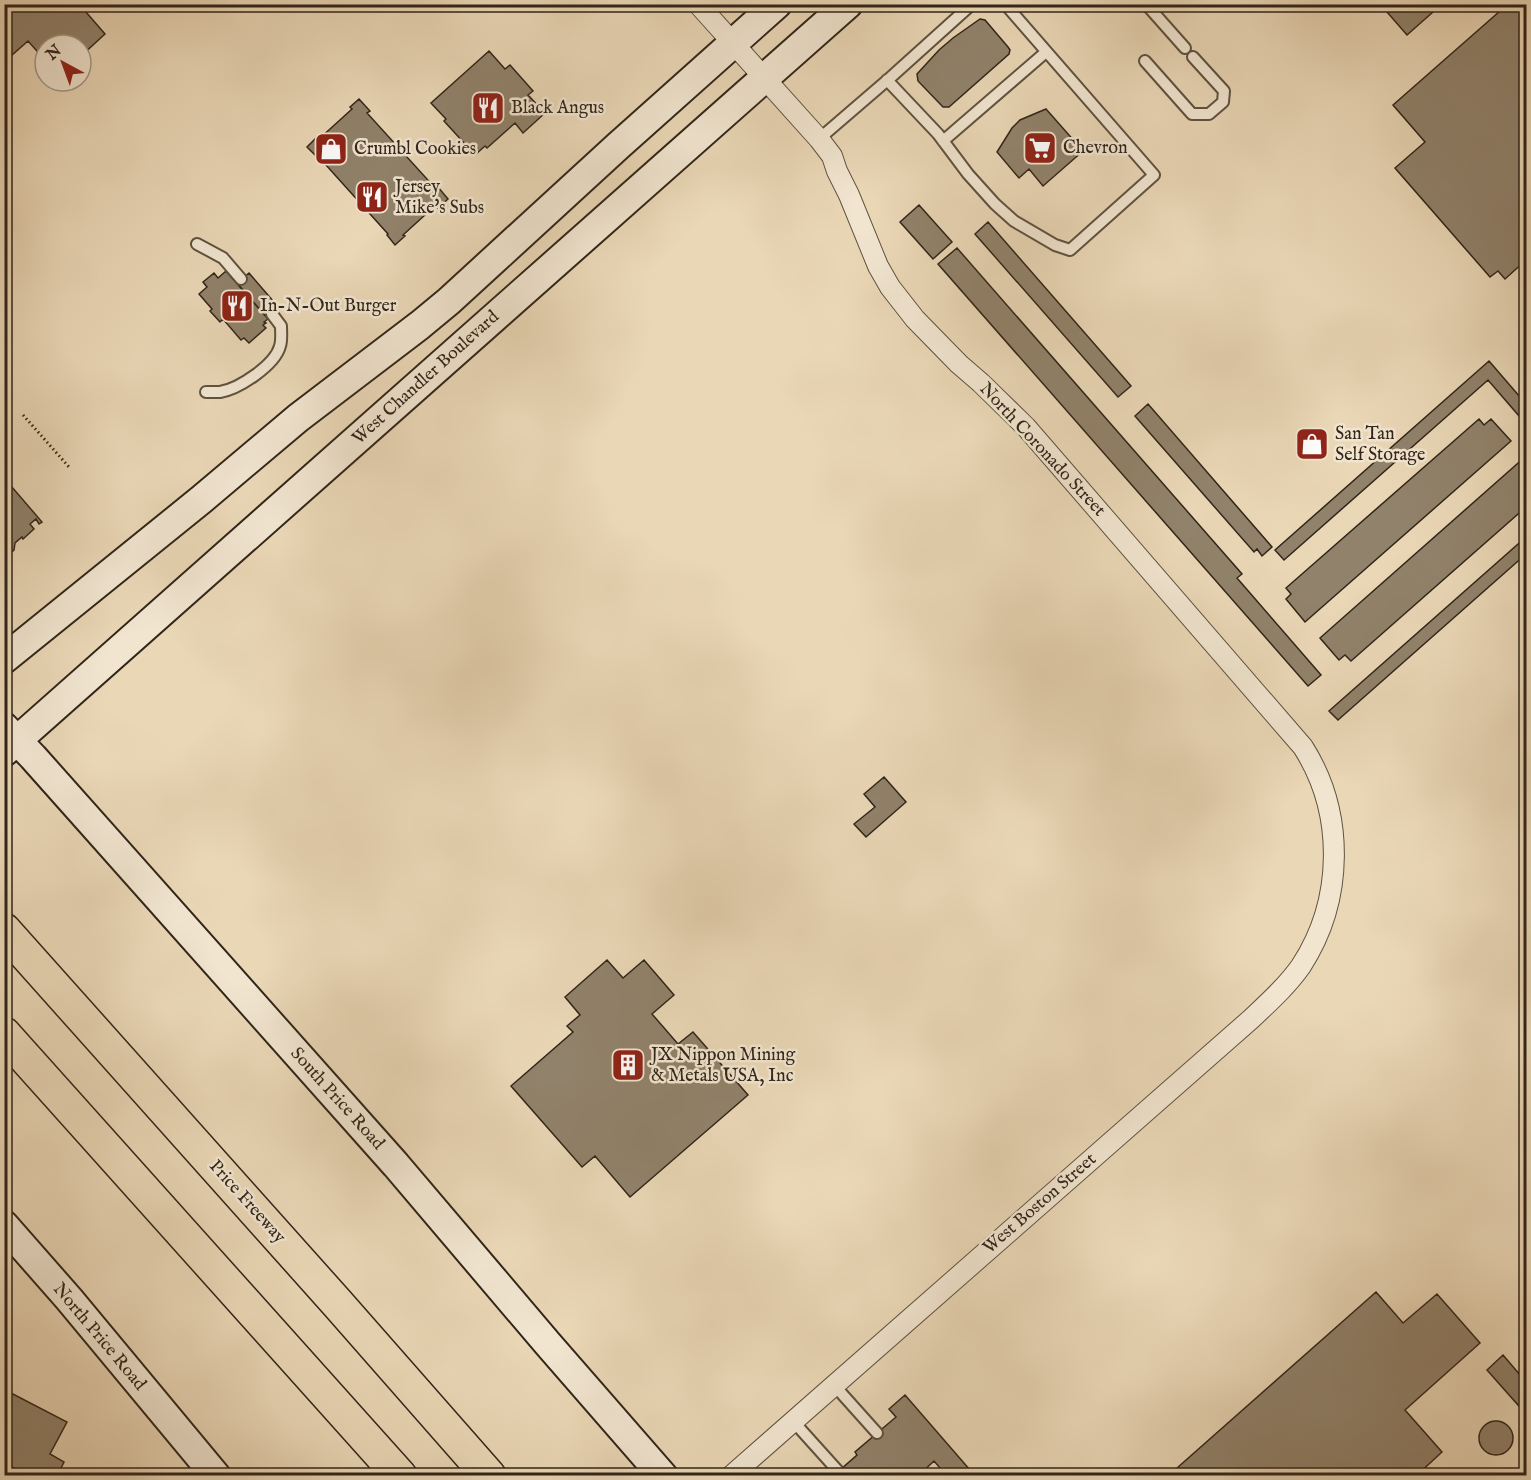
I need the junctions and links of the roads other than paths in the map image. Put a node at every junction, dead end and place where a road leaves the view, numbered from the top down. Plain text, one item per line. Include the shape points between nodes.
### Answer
1 (698, 4) edge
2 (777, 4) edge
3 (848, 4) edge
4 (972, 4) edge
5 (1146, 4) edge
6 (1009, 6) edge
7 (733, 43) junction
8 (1185, 48) dead end
9 (1046, 52) junction
10 (1193, 57) dead end
11 (1145, 61) dead end
12 (765, 78) junction
13 (887, 80) junction
14 (819, 139) junction
15 (943, 141) junction
16 (197, 244) dead end
17 (241, 279) dead end
18 (272, 314) dead end
19 (206, 392) dead end
20 (4, 659) edge
21 (8, 740) edge
22 (1326, 914) joint
23 (4, 930) edge
24 (4, 1034) edge
25 (4, 1225) edge
26 (834, 1385) junction
27 (793, 1421) junction
28 (877, 1433) dead end
29 (838, 1472) dead end
30 (216, 1476) edge
31 (400, 1476) edge
32 (489, 1476) edge
33 (663, 1476) edge
34 (731, 1476) edge

1 - 7 street, North Coronado Street
2 - 7 main road
3 - 12 main road, West Chandler Boulevard
4 - 13 lane
5 - 8 lane
6 - 9 lane
7 - 12 street, North Coronado Street
7 - 20 main road via 420,326 298,418
9 - 15 lane
9 - 15 lane via 1154,176 1070,250 1014,221 980,188
10 - 11 lane via 1224,91 1222,102 1209,114 1192,114
12 - 14 street, North Coronado Street
12 - 21 main road, West Chandler Boulevard
13 - 14 lane
13 - 15 lane
14 - 22 street, North Coronado Street via 832,156 878,266 915,319 1026,427 1309,756 1332,830 1333,880
16 - 17 lane via 223,258
18 - 19 lane via 281,326 280,346 274,358 239,386
21 - 33 main road, South Price Road via 33,757 396,1165
22 - 26 street, West Boston Street via 1301,966 1263,1009
23 - 32 highway, Price Freeway
24 - 31 highway
25 - 30 main road, North Price Road
26 - 27 street, West Boston Street
26 - 28 lane
27 - 29 lane
27 - 34 street, West Boston Street

